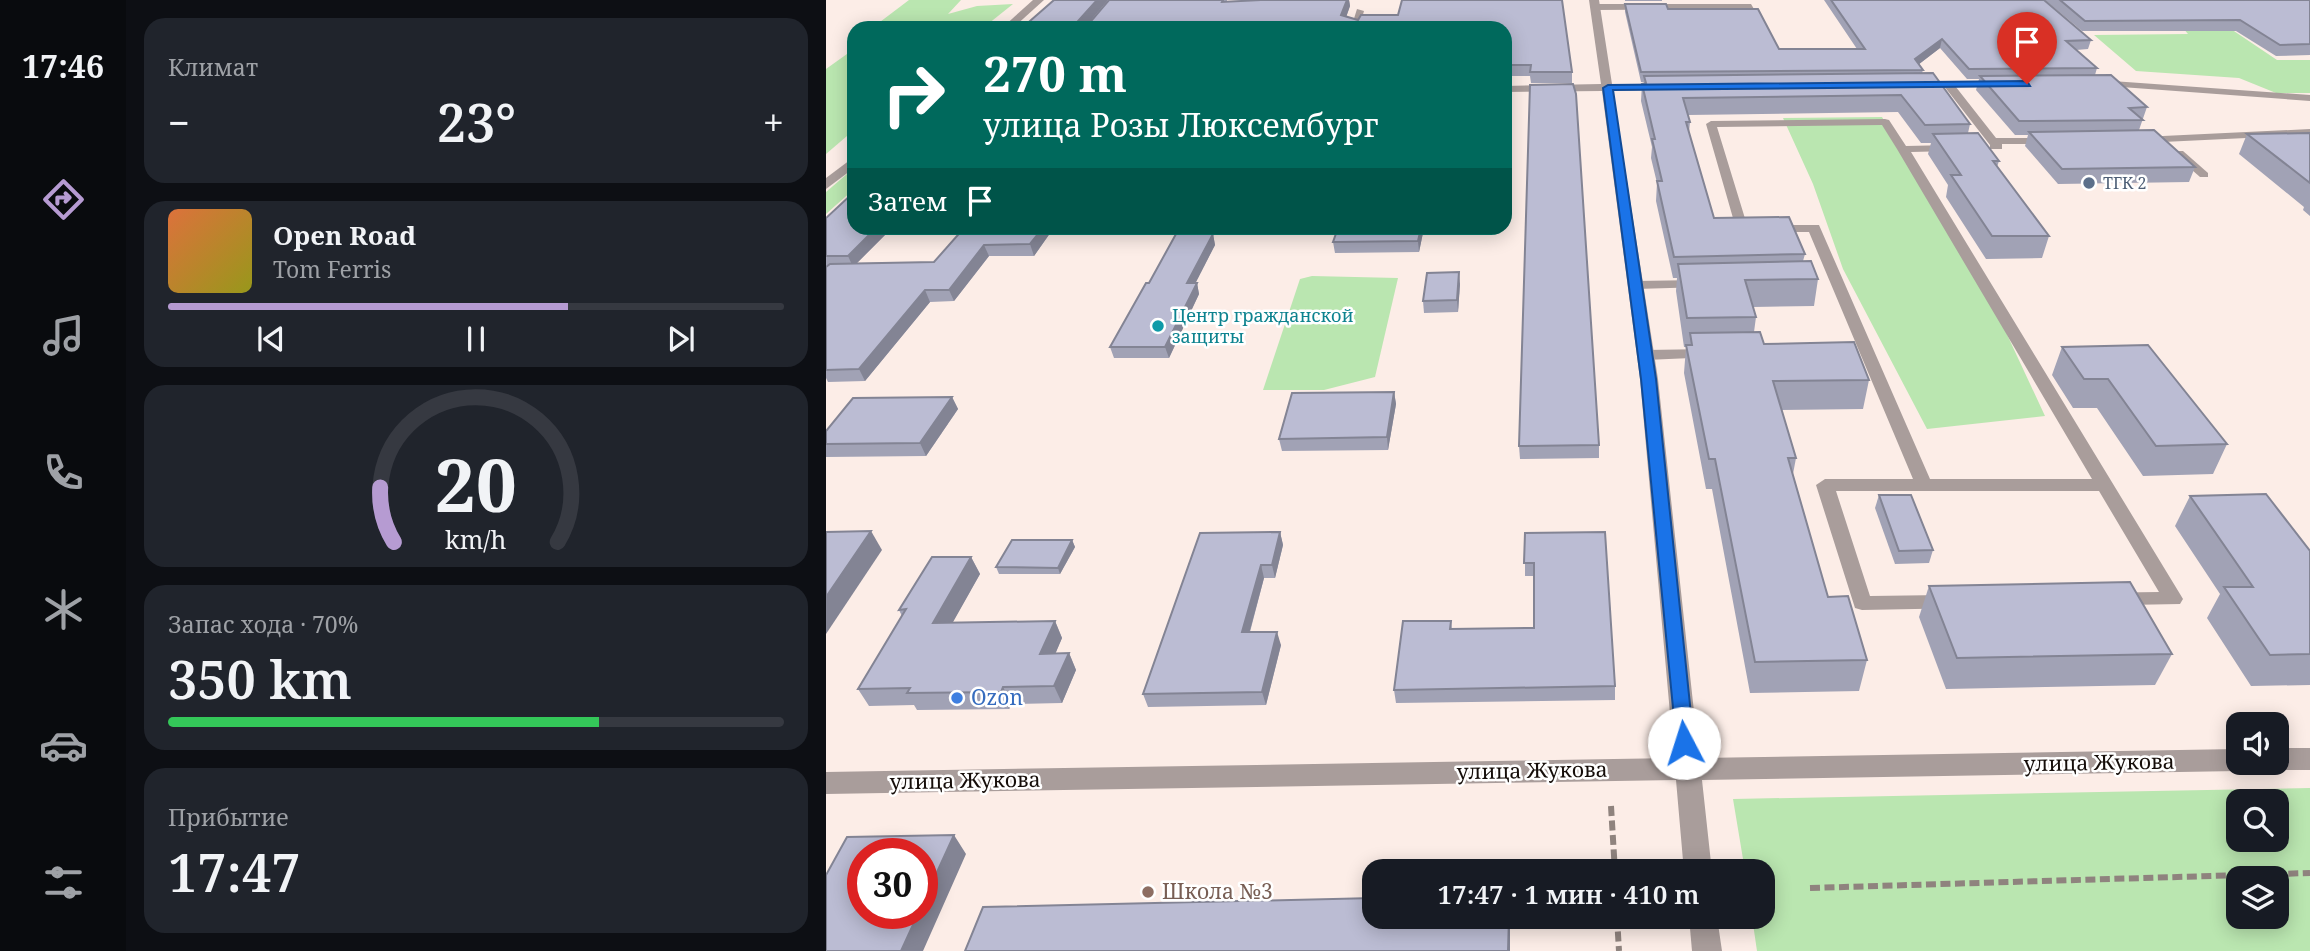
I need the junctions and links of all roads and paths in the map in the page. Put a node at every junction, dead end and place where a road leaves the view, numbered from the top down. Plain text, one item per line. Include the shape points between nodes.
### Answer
1 (1039, 0) edge
2 (1595, 4) edge
3 (1751, 7) edge
4 (1360, 11) dead end
5 (1015, 21) edge
6 (1357, 21) edge
7 (2079, 83) edge
8 (1948, 84) junction
9 (2014, 84) edge
10 (1906, 85) edge
11 (1686, 87) edge
12 (1608, 88) junction
13 (1512, 89) edge
14 (2310, 98) edge
15 (2310, 132) edge
16 (2163, 139) junction
17 (2125, 140) edge
18 (2059, 141) edge
19 (1971, 148) edge
20 (1903, 149) junction
21 (847, 167) edge
22 (2204, 175) dead end
23 (826, 185) edge
24 (1718, 283) edge
25 (1636, 285) junction
26 (1731, 353) edge
27 (1646, 355) junction
28 (1924, 485) junction
29 (2104, 485) junction
30 (2289, 759) edge
31 (2310, 759) edge
32 (2226, 760) edge
33 (1687, 771) junction
34 (826, 783) edge
35 (1611, 806) dead end
36 (1614, 859) edge
37 (1697, 859) edge
38 (2310, 873) edge
39 (1810, 888) dead end
40 (1618, 929) edge
41 (1704, 929) edge
42 (1619, 951) edge
43 (1707, 951) edge

1 - 5 street
2 - 3 lane
2 - 12 street
4 - 6 lane
7 - 14 street
8 - 9 street
8 - 10 street
8 - 18 lane via 1989,144
11 - 12 street
12 - 13 street
12 - 25 street
15 - 16 lane
16 - 17 lane
16 - 22 lane
19 - 20 lane
20 - 28 lane via 1885,122 1711,124 1742,229 1814,228 1831,281
20 - 29 lane
21 - 23 street
24 - 25 lane
25 - 27 street
26 - 27 lane
27 - 33 street
28 - 29 lane
28 - 29 lane via 1825,485 1862,603 2173,599
30 - 31 street
32 - 33 street, улица Жукова
33 - 34 street, улица Жукова
33 - 37 street
35 - 36 path
38 - 39 path
40 - 42 path
41 - 43 street

